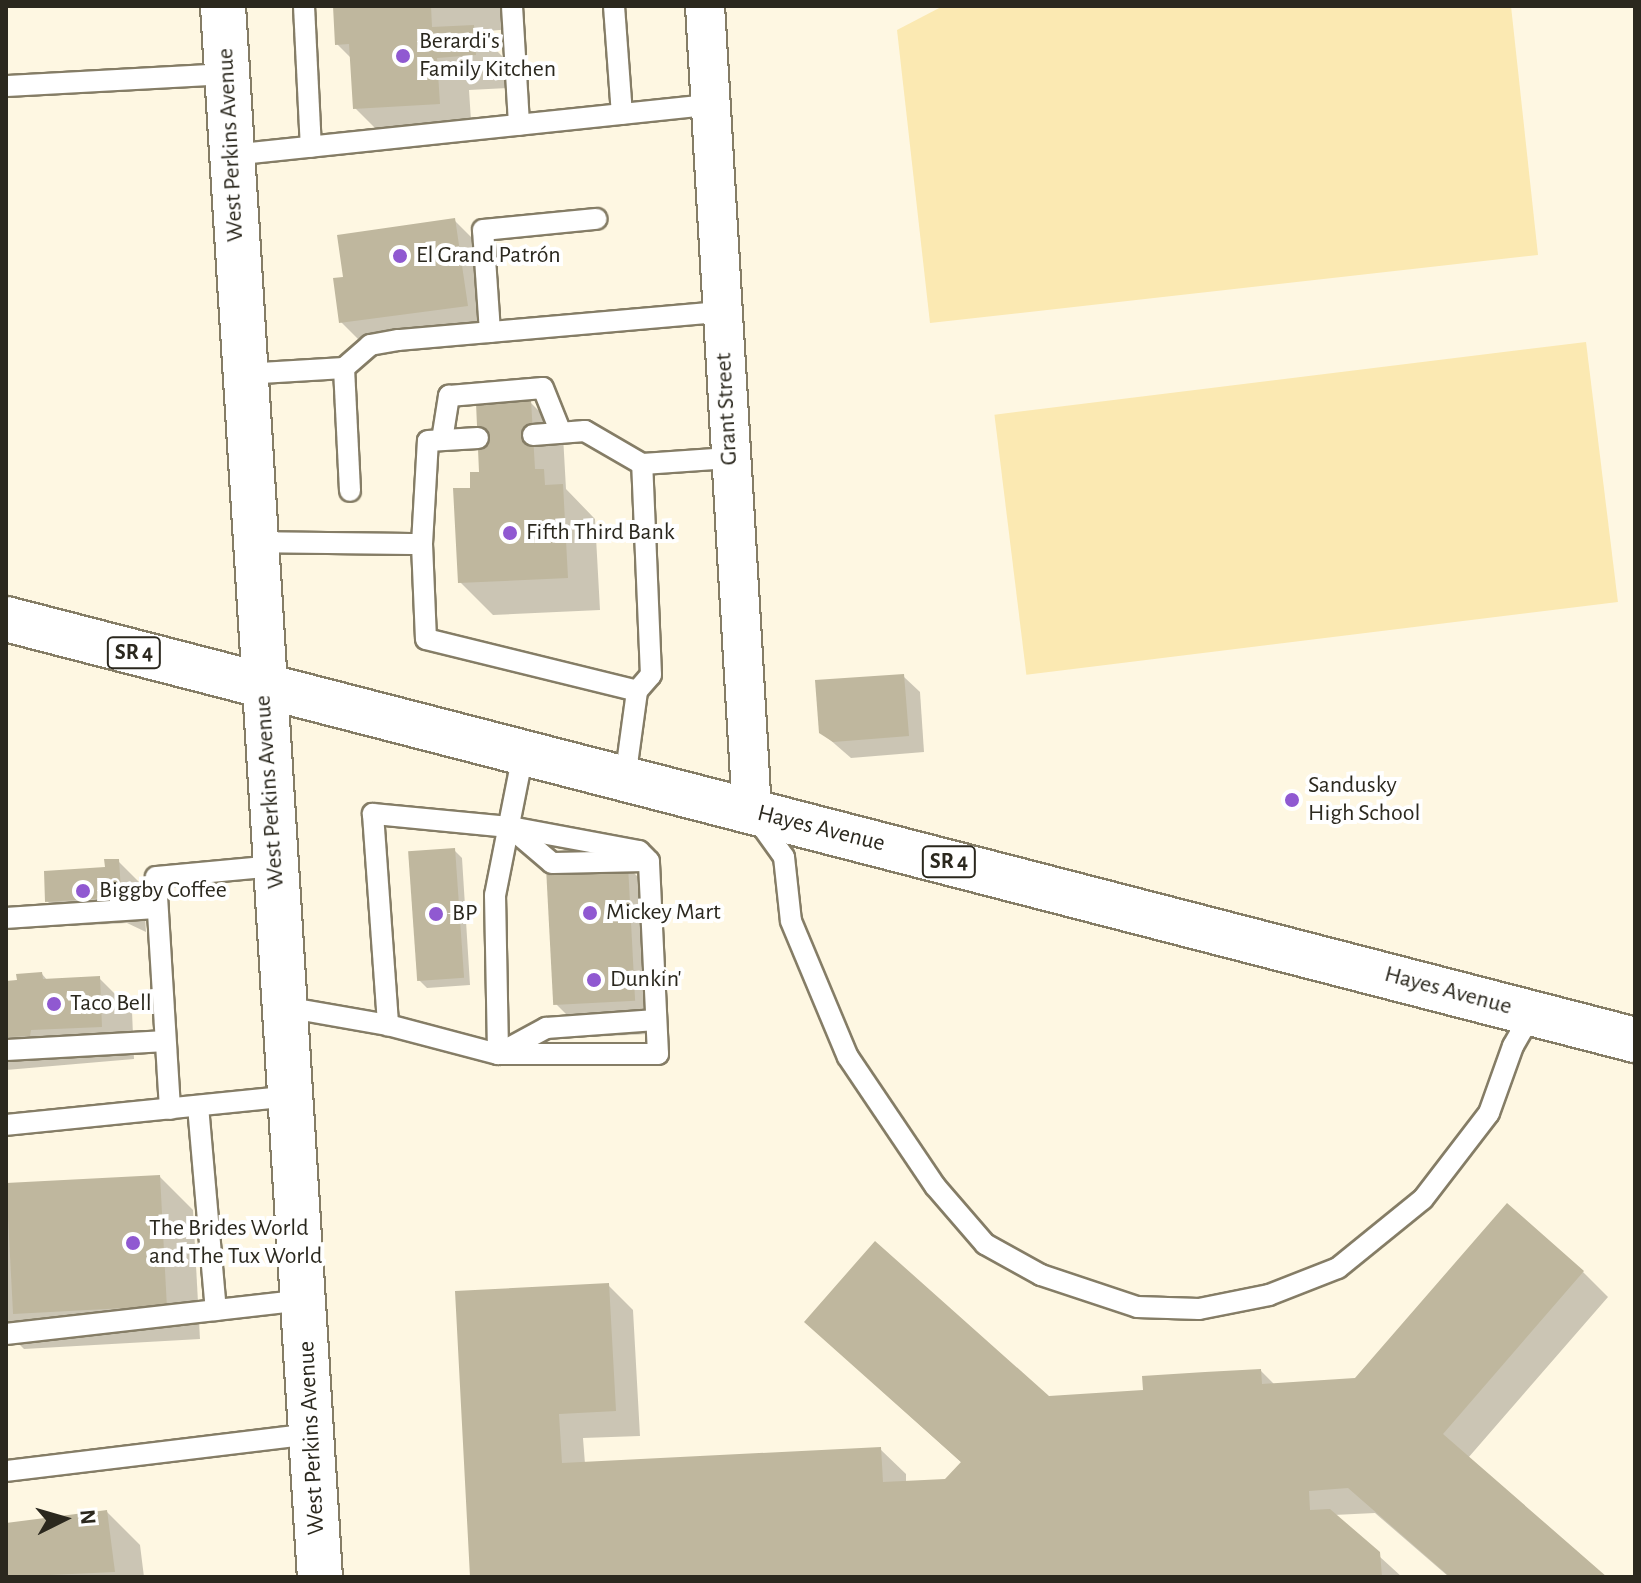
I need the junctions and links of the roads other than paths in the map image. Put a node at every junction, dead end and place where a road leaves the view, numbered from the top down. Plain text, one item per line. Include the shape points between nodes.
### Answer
1 (223, 6) edge
2 (304, 6) edge
3 (512, 6) edge
4 (614, 6) edge
5 (705, 6) edge
6 (227, 74) junction
7 (6, 86) edge
8 (710, 105) junction
9 (622, 114) junction
10 (519, 125) junction
11 (311, 147) junction
12 (232, 155) junction
13 (596, 219) dead end
14 (722, 312) junction
15 (490, 332) junction
16 (344, 368) junction
17 (244, 374) junction
18 (561, 433) junction
19 (533, 435) dead end
20 (478, 438) dead end
21 (442, 440) junction
22 (730, 458) junction
23 (642, 464) junction
24 (350, 491) dead end
25 (254, 542) junction
26 (422, 544) junction
27 (6, 619) edge
28 (263, 688) junction
29 (637, 691) junction
30 (523, 754) junction
31 (625, 779) junction
32 (752, 812) junction
33 (509, 827) junction
34 (649, 861) junction
35 (275, 866) junction
36 (157, 908) junction
37 (6, 918) edge
38 (285, 1007) junction
39 (1532, 1013) junction
40 (656, 1020) junction
41 (388, 1025) junction
42 (1635, 1040) edge
43 (165, 1041) junction
44 (6, 1050) edge
45 (498, 1054) junction
46 (291, 1096) junction
47 (198, 1106) junction
48 (170, 1109) junction
49 (6, 1125) edge
50 (304, 1300) junction
51 (216, 1310) junction
52 (6, 1334) edge
53 (312, 1434) junction
54 (6, 1471) edge
55 (320, 1577) edge

1 - 6 main road, West Perkins Avenue
2 - 11 lane
3 - 10 lane
4 - 9 lane
5 - 8 street, Grant Street
6 - 7 lane
6 - 12 main road, West Perkins Avenue
8 - 9 lane
8 - 14 street, Grant Street
9 - 10 lane
10 - 11 lane
11 - 12 lane
12 - 17 main road, West Perkins Avenue
13 - 15 lane via 483,230
14 - 15 lane
14 - 22 street, Grant Street
15 - 16 lane via 370,345
16 - 17 lane
16 - 24 lane
17 - 25 main road, West Perkins Avenue
18 - 19 lane
18 - 21 lane via 543,388 449,396
18 - 23 lane via 585,431
20 - 21 lane
21 - 26 lane via 428,441
22 - 23 lane
22 - 32 street, Grant Street
23 - 29 lane via 651,675
25 - 26 lane
25 - 28 main road, West Perkins Avenue
26 - 29 lane via 426,639
27 - 28 main road, Hayes Avenue / SR 4
28 - 30 main road, Hayes Avenue / SR 4
28 - 35 main road, West Perkins Avenue
29 - 31 lane
30 - 31 main road, Hayes Avenue / SR 4
30 - 33 lane
31 - 32 main road, Hayes Avenue / SR 4
32 - 39 main road, Hayes Avenue / SR 4
32 - 39 lane via 784,857 791,921 848,1057 935,1186 985,1244 1041,1275 1137,1307 1199,1309 1255,1298 1338,1268 1423,1199 1480,1126
33 - 34 lane via 639,851
33 - 34 lane via 552,863
33 - 41 lane via 373,814
33 - 45 lane via 495,895
34 - 40 lane
35 - 36 lane via 156,877
35 - 38 main road, West Perkins Avenue
36 - 37 lane
36 - 43 lane
38 - 41 lane
38 - 46 main road, West Perkins Avenue
39 - 42 main road, Hayes Avenue / SR 4
40 - 45 lane via 546,1028
40 - 45 lane via 658,1054
41 - 45 lane
43 - 44 lane
43 - 48 lane
46 - 47 lane
46 - 50 main road, West Perkins Avenue
47 - 48 lane
47 - 51 lane
48 - 49 lane
50 - 51 lane
50 - 53 main road, West Perkins Avenue
51 - 52 lane
53 - 54 lane
53 - 55 main road, West Perkins Avenue

